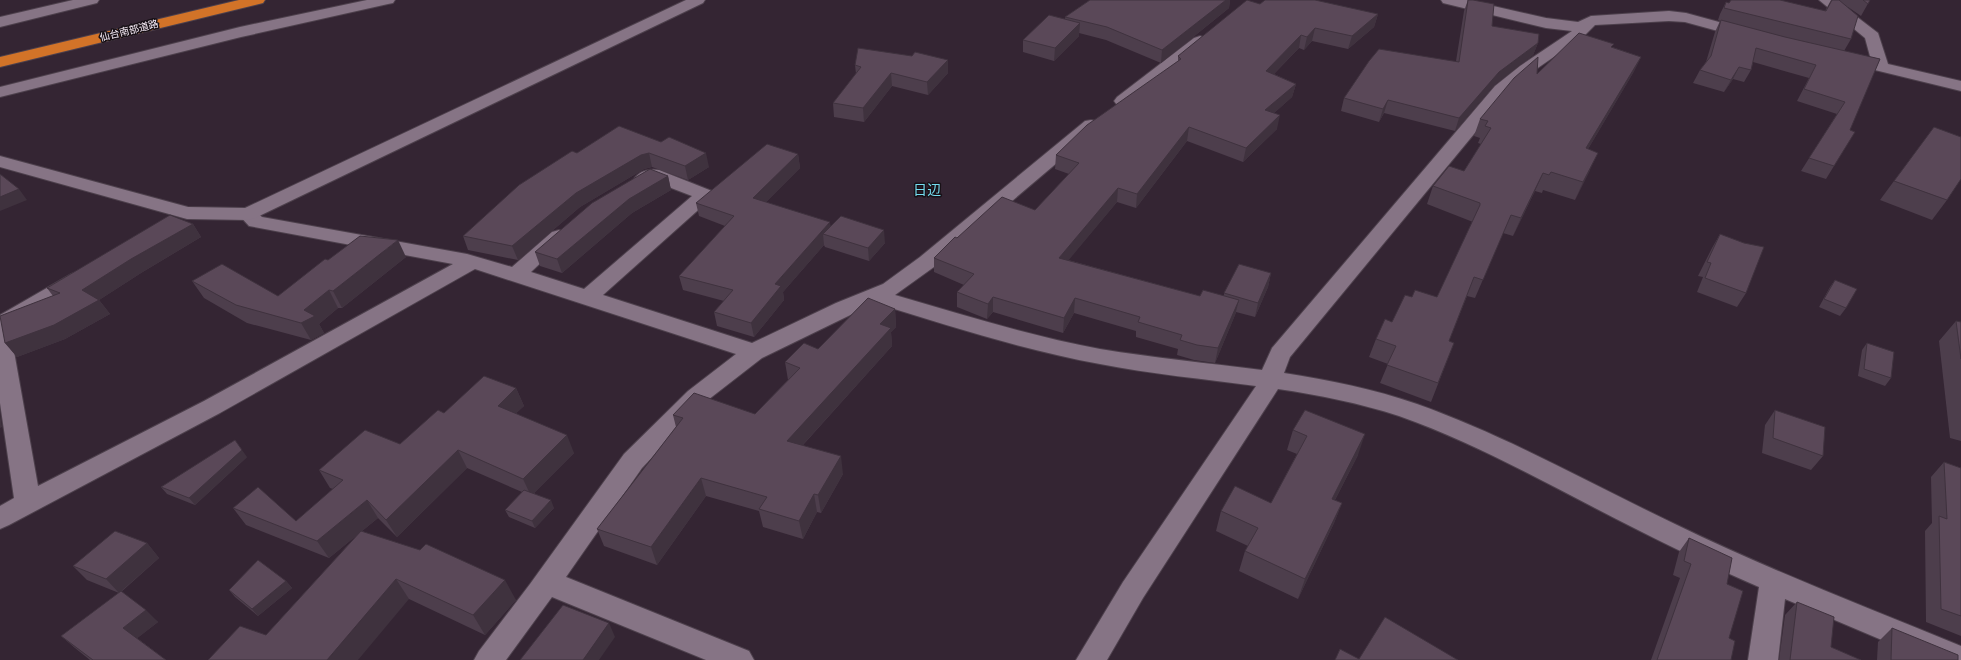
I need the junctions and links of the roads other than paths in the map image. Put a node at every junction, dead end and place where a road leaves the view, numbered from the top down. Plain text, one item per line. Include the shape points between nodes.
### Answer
1 (92, 0) edge
2 (202, 0) edge
3 (258, 0) edge
4 (388, 0) edge
5 (698, 0) edge
6 (1448, 0) edge
7 (1826, 0) edge
8 (1591, 21) junction
9 (0, 22) edge
10 (1214, 30) edge
11 (1764, 39) edge
12 (0, 49) edge
13 (1837, 56) edge
14 (0, 62) edge
15 (1881, 66) junction
16 (1961, 86) edge
17 (0, 92) edge
18 (0, 161) edge
19 (626, 189) edge
20 (187, 213) junction
21 (248, 214) junction
22 (167, 225) edge
23 (571, 226) edge
24 (472, 262) junction
25 (93, 269) edge
26 (515, 275) junction
27 (875, 296) junction
28 (587, 297) junction
29 (0, 325) edge
30 (0, 330) edge
31 (754, 352) junction
32 (1271, 379) junction
33 (28, 503) junction
34 (0, 518) edge
35 (547, 582) junction
36 (1773, 582) junction
37 (489, 660) edge
38 (739, 660) edge
39 (1091, 660) edge
40 (1763, 660) edge
41 (1961, 660) edge

1 - 9 street
2 - 12 highway, 仙台南部道路
3 - 14 highway, 仙台南部道路
4 - 17 street via 240,32
5 - 21 street
6 - 8 street via 1552,24 1581,27
7 - 15 street via 1872,36
8 - 11 street via 1669,16 1686,18
8 - 32 street via 1580,33 1526,69 1501,90 1280,354
10 - 27 street via 1080,133 928,262 890,290
13 - 15 street
15 - 16 street
18 - 20 street
19 - 28 street via 652,174 705,195
20 - 21 street
20 - 22 street
21 - 24 street via 256,222
23 - 26 street
24 - 26 street
24 - 33 street via 212,408
25 - 29 street
26 - 28 street
27 - 31 street via 844,308
27 - 32 street via 964,323 1086,354
28 - 31 street
30 - 33 street
31 - 35 street via 696,397 633,461
32 - 36 street via 1361,395 1458,430 1554,474 1667,532
32 - 39 street via 1133,590
33 - 34 street
35 - 37 street
35 - 38 street
36 - 40 street
36 - 41 street

